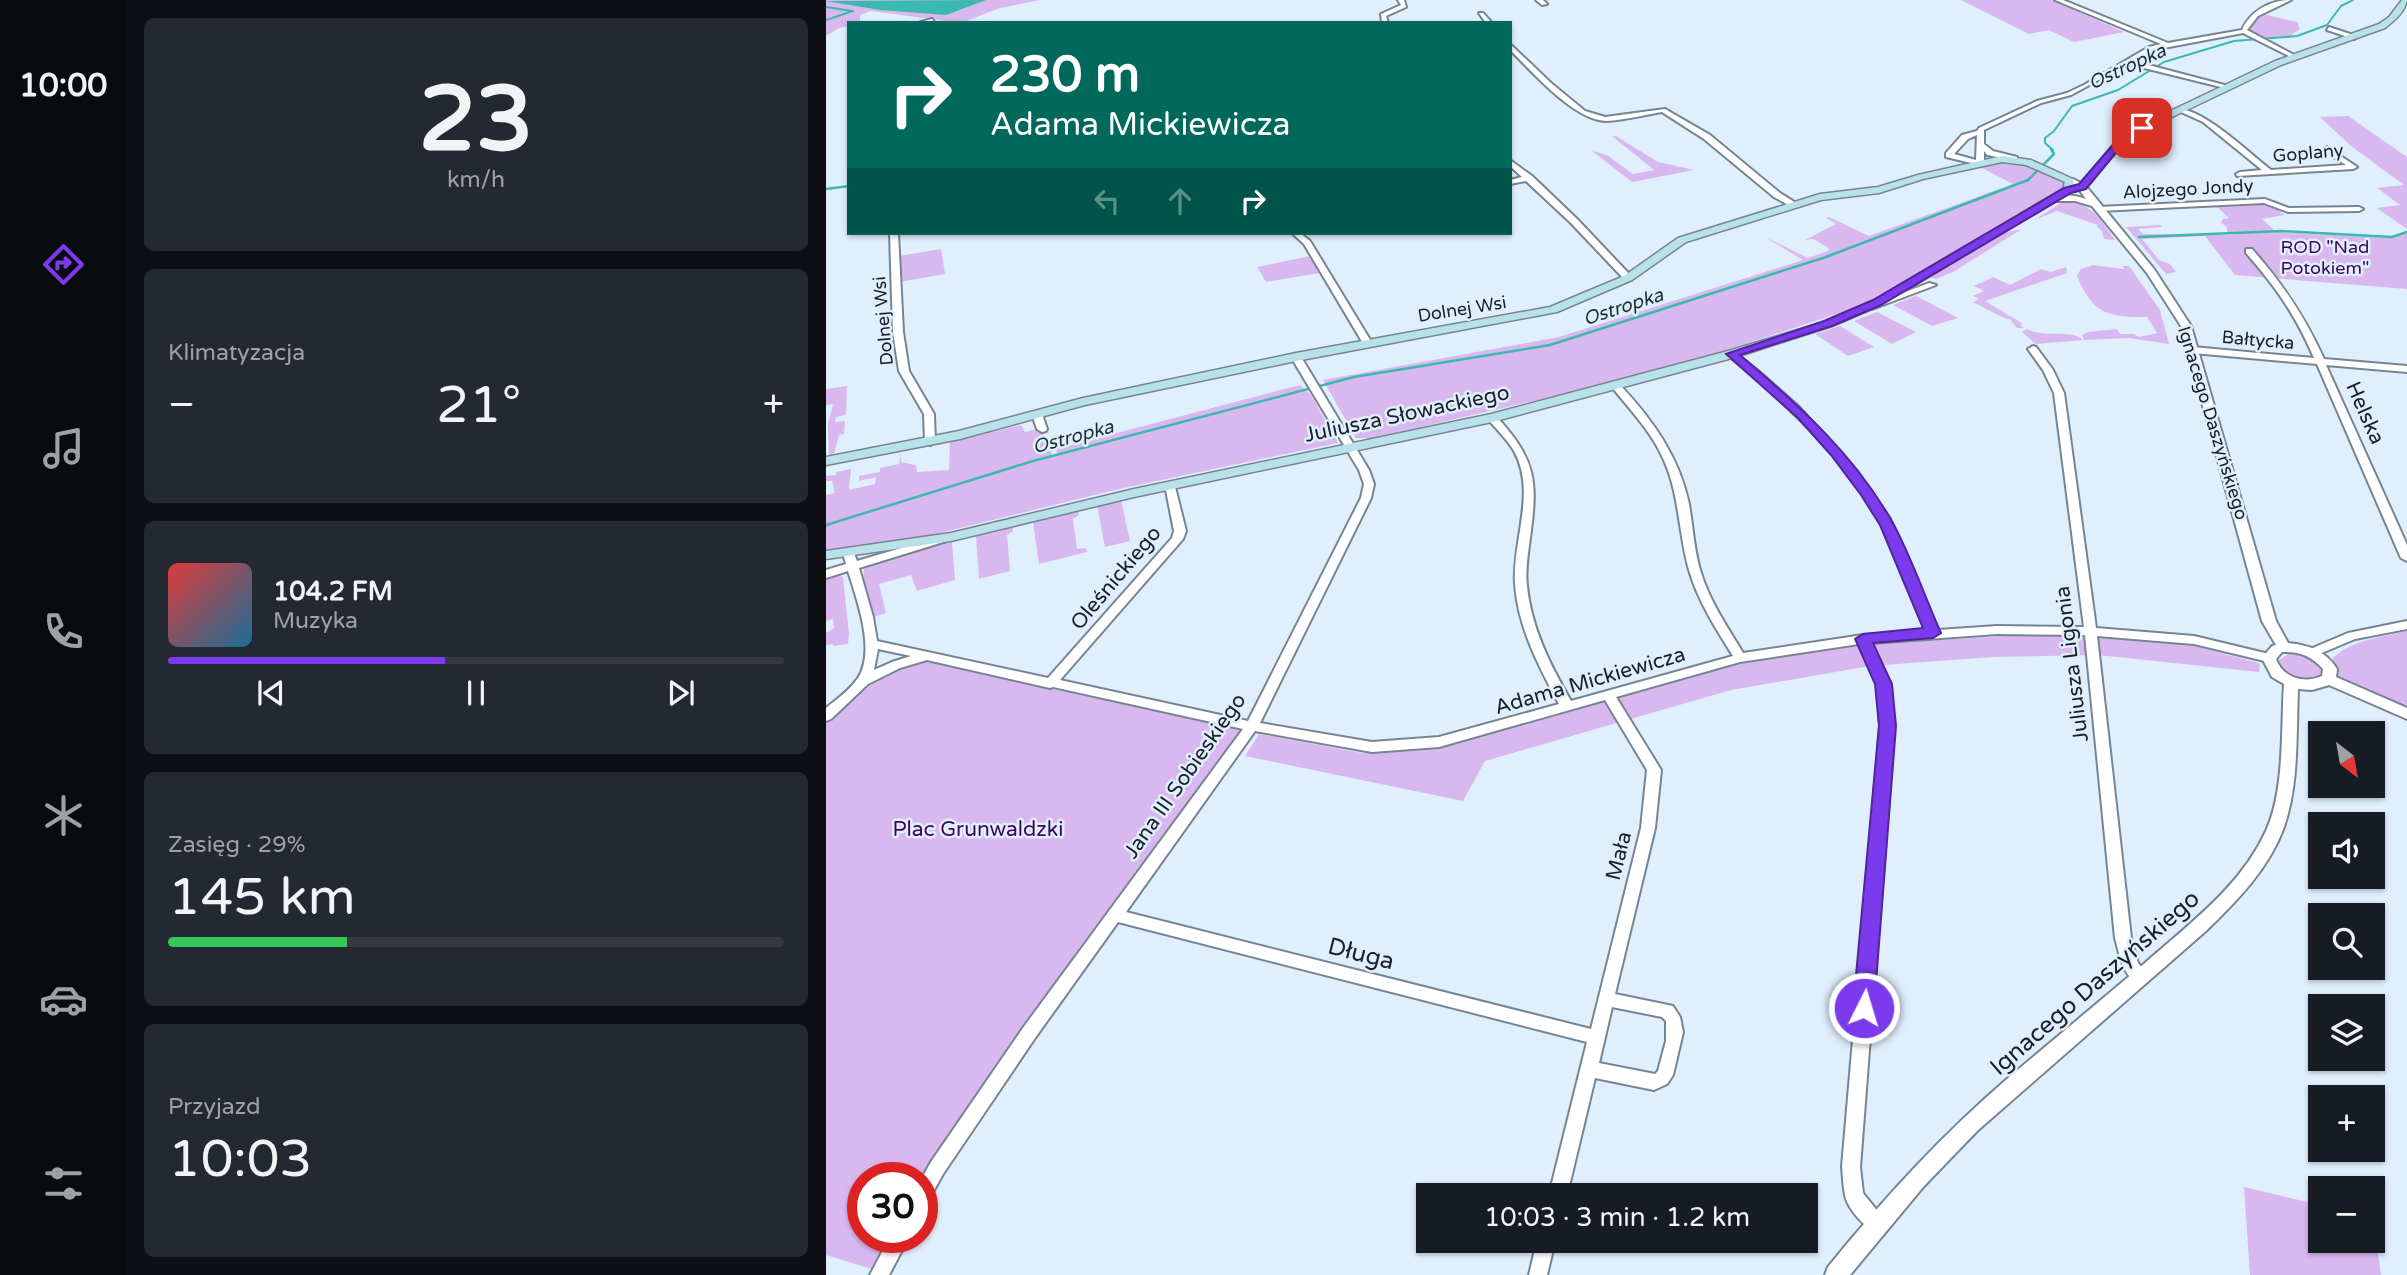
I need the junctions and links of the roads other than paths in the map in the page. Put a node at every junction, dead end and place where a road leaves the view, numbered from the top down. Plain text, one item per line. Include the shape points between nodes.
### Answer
1 (1401, 0) edge
2 (2058, 0) edge
3 (2288, 0) edge
4 (2406, 0) edge
5 (1481, 14) dead end
6 (1384, 21) edge
7 (1487, 21) edge
8 (2329, 29) dead end
9 (2244, 31) junction
10 (2354, 37) junction
11 (2253, 38) joint
12 (2263, 42) joint
13 (2166, 44) junction
14 (1512, 48) edge
15 (2295, 57) junction
16 (2127, 62) junction
17 (2229, 87) junction
18 (2181, 110) junction
19 (1980, 132) junction
20 (1983, 146) junction
21 (2327, 149) dead end
22 (2014, 159) junction
23 (1980, 163) junction
24 (1512, 164) edge
25 (2270, 173) junction
26 (2092, 174) junction
27 (2240, 174) dead end
28 (1529, 178) junction
29 (1512, 182) edge
30 (2067, 183) junction
31 (2082, 187) junction
32 (2054, 199) junction
33 (1795, 205) junction
34 (2097, 206) junction
35 (2359, 209) dead end
36 (894, 235) edge
37 (1298, 235) edge
38 (2249, 251) dead end
39 (1628, 278) junction
40 (1932, 285) dead end
41 (1865, 308) junction
42 (1367, 343) junction
43 (2033, 349) dead end
44 (2193, 350) junction
45 (1732, 354) junction
46 (1296, 357) junction
47 (2320, 361) junction
48 (2407, 369) edge
49 (1617, 387) junction
50 (1037, 414) junction
51 (1492, 418) junction
52 (1042, 429) dead end
53 (930, 442) junction
54 (1352, 448) junction
55 (826, 461) edge
56 (1170, 485) junction
57 (826, 555) edge
58 (2407, 558) edge
59 (850, 560) junction
60 (826, 574) edge
61 (2407, 625) edge
62 (2090, 631) junction
63 (1933, 633) junction
64 (1863, 639) junction
65 (872, 644) junction
66 (2284, 647) junction
67 (2312, 653) junction
68 (926, 657) junction
69 (1740, 658) junction
70 (2269, 658) junction
71 (2329, 679) junction
72 (864, 680) junction
73 (2291, 682) junction
74 (1050, 684) junction
75 (1608, 694) junction
76 (1567, 706) junction
77 (2407, 714) edge
78 (826, 716) edge
79 (1252, 726) junction
80 (1115, 915) junction
81 (2141, 977) junction
82 (1606, 999) junction
83 (1595, 1037) junction
84 (1589, 1069) junction
85 (938, 1167) edge
86 (1561, 1183) edge
87 (1877, 1224) junction
88 (891, 1253) edge
89 (1543, 1253) edge
90 (879, 1275) edge
91 (1538, 1275) edge
92 (1836, 1275) edge

1 - 6 street via 1404,6 1383,15
2 - 13 street
3 - 9 street via 2260,12
4 - 10 main road via 2389,22
5 - 7 street
8 - 10 street
9 - 11 street
9 - 13 street
10 - 15 main road
11 - 12 street
12 - 15 street
13 - 16 street
14 - 33 street via 1583,112 1605,119 1663,110 1707,137
15 - 17 main road
16 - 17 street
16 - 19 street via 2086,86 2015,112
17 - 18 main road
18 - 25 street via 2206,121
18 - 26 main road via 2129,135
19 - 20 street
19 - 23 street, Dolnej Wsi via 1965,137 1949,155
20 - 22 street via 1990,153
20 - 23 street
21 - 25 street, Goplany via 2353,167
22 - 23 main road, Dolnej Wsi
22 - 30 main road via 2034,164
23 - 33 main road, Dolnej Wsi via 1879,190
24 - 28 street
25 - 27 street, Goplany
26 - 30 main road
26 - 31 main road
28 - 29 street
28 - 39 street
30 - 31 main road, Juliusza Słowackiego
30 - 32 main road, Juliusza Słowackiego
31 - 34 street, Ignacego Daszyńskiego
32 - 34 street via 2076,198
32 - 41 main road, Juliusza Słowackiego
33 - 39 main road, Dolnej Wsi via 1682,240
34 - 35 street, Alojzego Jondy via 2265,201 2288,210
34 - 44 street, Ignacego Daszyńskiego via 2174,302
36 - 53 street, Dolnej Wsi via 904,371 929,414
37 - 42 street
38 - 47 street, Bałtycka via 2305,327
39 - 42 main road, Dolnej Wsi via 1533,315
40 - 41 street, Juliusza Słowackiego
41 - 45 main road, Juliusza Słowackiego
42 - 46 main road, Dolnej Wsi
43 - 62 street, Juliusza Ligonia via 2059,393
44 - 47 street, Bałtycka
44 - 66 street, Ignacego Daszyńskiego via 2269,621
45 - 49 main road, Juliusza Słowackiego
45 - 63 street via 1803,415 1867,493 1887,525
46 - 50 main road, Dolnej Wsi
46 - 54 street, Jana III Sobieskiego
47 - 48 street, Bałtycka
47 - 58 street, Helska
49 - 51 main road, Juliusza Słowackiego
49 - 69 street via 1658,436 1672,461 1695,571
50 - 52 street
50 - 53 main road, Dolnej Wsi
51 - 54 main road, Juliusza Słowackiego
51 - 76 street via 1517,447 1527,471 1522,592 1539,655
53 - 55 main road, Dolnej Wsi
54 - 56 main road, Juliusza Słowackiego
54 - 79 street, Jana III Sobieskiego via 1367,476 1368,491
56 - 59 main road, Juliusza Słowackiego
56 - 74 street, Oleśnickiego via 1180,531 1177,539
57 - 59 main road, Juliusza Słowackiego
59 - 60 street, Juliusza Słowackiego
59 - 65 street
61 - 67 street via 2352,636
62 - 63 street, Adama Mickiewicza
62 - 70 street, Adama Mickiewicza via 2194,640
62 - 81 street, Juliusza Ligonia via 2123,938 2131,967
63 - 64 street, Adama Mickiewicza
64 - 69 street, Adama Mickiewicza
64 - 87 street via 1883,684 1887,726 1851,1167 1854,1198
65 - 68 street, Adama Mickiewicza
65 - 72 street
66 - 67 street
66 - 70 street
67 - 71 street via 2330,669
68 - 72 street, Adama Mickiewicza via 896,664
68 - 74 street, Adama Mickiewicza
69 - 75 street, Adama Mickiewicza
70 - 73 street via 2274,671
71 - 73 street via 2316,685
71 - 77 street
72 - 78 street, Adama Mickiewicza
73 - 81 street, Ignacego Daszyńskiego via 2283,798 2267,846 2224,904
74 - 79 street, Adama Mickiewicza
75 - 76 street, Adama Mickiewicza
75 - 82 street, Mała via 1648,757 1655,780 1648,828
76 - 79 street, Adama Mickiewicza via 1454,739 1396,747 1348,745
79 - 80 street, Jana III Sobieskiego
80 - 83 street, Długa
80 - 85 street, Jana III Sobieskiego
81 - 87 street, Ignacego Daszyńskiego via 1970,1126
82 - 83 street, Mała
82 - 84 street via 1672,1014 1676,1025 1665,1075 1654,1082
83 - 84 street
84 - 86 street
87 - 92 street, Ignacego Daszyńskiego
88 - 90 street
89 - 91 street

